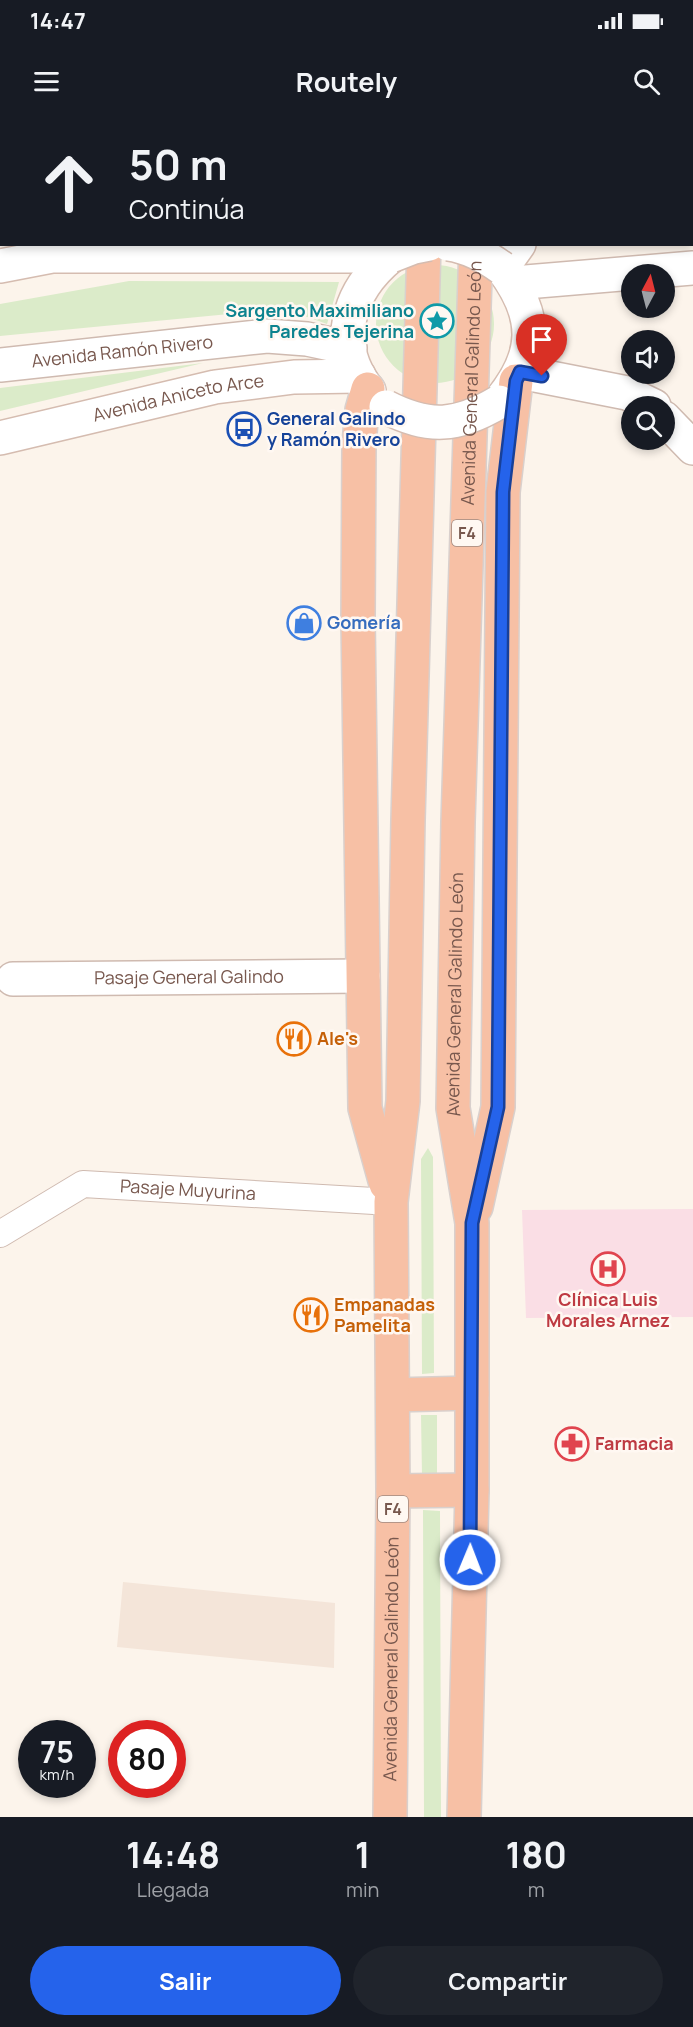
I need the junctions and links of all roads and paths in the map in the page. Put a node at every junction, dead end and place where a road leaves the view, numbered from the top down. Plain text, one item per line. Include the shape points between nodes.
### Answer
1 (99, 246) edge
2 (419, 246) edge
3 (424, 246) edge
4 (461, 246) edge
5 (476, 246) edge
6 (52, 256) junction
7 (391, 256) junction
8 (512, 265) edge
9 (0, 266) edge
10 (693, 268) edge
11 (0, 364) edge
12 (365, 380) junction
13 (512, 385) junction
14 (633, 396) edge
15 (675, 429) edge
16 (0, 438) edge
17 (693, 448) edge
18 (363, 975) junction
19 (13, 979) dead end
20 (391, 1202) junction
21 (472, 1223) junction
22 (0, 1234) edge
23 (472, 1393) junction
24 (393, 1395) junction
25 (472, 1490) junction
26 (393, 1491) junction
27 (390, 1817) edge
28 (464, 1817) edge

1 - 6 main road
2 - 7 main road, bridge
3 - 20 highway, Avenida General Galindo León / F4 via 403,1101
4 - 8 main road, bridge
5 - 21 highway, Avenida General Galindo León / F4 via 453,1108
6 - 7 main road
6 - 9 main road
7 - 12 main road via 373,271 350,313
8 - 10 main road
8 - 13 main road via 530,336 527,355
11 - 12 main road, Avenida Ramón Rivero via 267,336 307,339
12 - 13 main road, bridge via 408,418 432,423 456,422 479,414
12 - 16 main road, Avenida Aniceto Arce via 332,374 215,387
12 - 18 highway via 359,444
13 - 14 main road
13 - 21 highway via 503,492 498,1107
15 - 17 main road
18 - 19 main road, Pasaje General Galindo
18 - 20 highway via 365,1108
20 - 22 lane, Pasaje Muyurina via 83,1184
20 - 24 highway, Avenida General Galindo León / F4
21 - 23 highway, Avenida General Galindo León / F4
23 - 24 highway
23 - 25 highway, Avenida General Galindo León / F4
24 - 26 highway, Avenida General Galindo León / F4
25 - 26 highway
25 - 28 highway, Avenida General Galindo León / F4
26 - 27 highway, Avenida General Galindo León / F4

